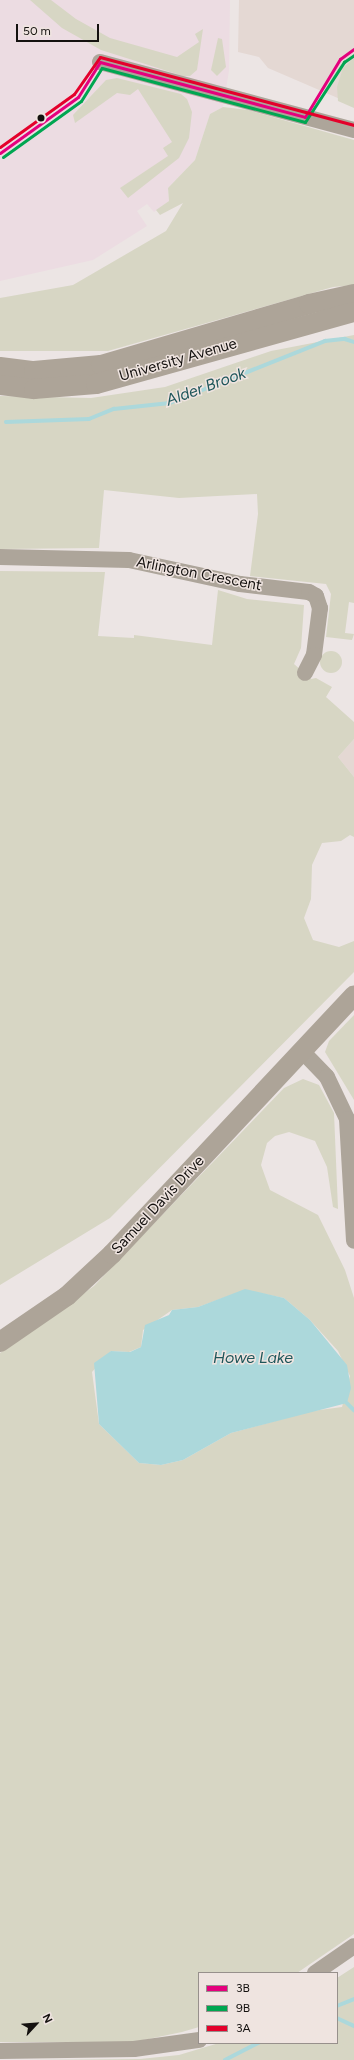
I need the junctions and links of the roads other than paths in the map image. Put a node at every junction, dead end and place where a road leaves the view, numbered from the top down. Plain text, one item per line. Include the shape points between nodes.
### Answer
1 (100, 62) dead end
2 (354, 130) edge
3 (354, 294) edge
4 (354, 312) edge
5 (0, 367) edge
6 (0, 384) edge
7 (0, 557) edge
8 (305, 673) dead end
9 (354, 995) edge
10 (301, 1050) junction
11 (354, 1241) edge
12 (0, 1342) edge
13 (354, 1946) edge
14 (316, 1972) edge
15 (198, 2040) edge
16 (0, 2051) edge

1 - 2 street
3 - 5 main road, University Avenue via 309,304 101,365 34,371
4 - 6 main road, University Avenue via 96,384 34,389
7 - 8 street, Arlington Crescent via 123,559 240,584 309,592 316,596 320,608 314,655
9 - 10 main road, Samuel Davis Drive
10 - 11 street via 327,1077 347,1119
10 - 12 main road, Samuel Davis Drive via 112,1254 67,1296
13 - 14 street
15 - 16 street via 142,2048

